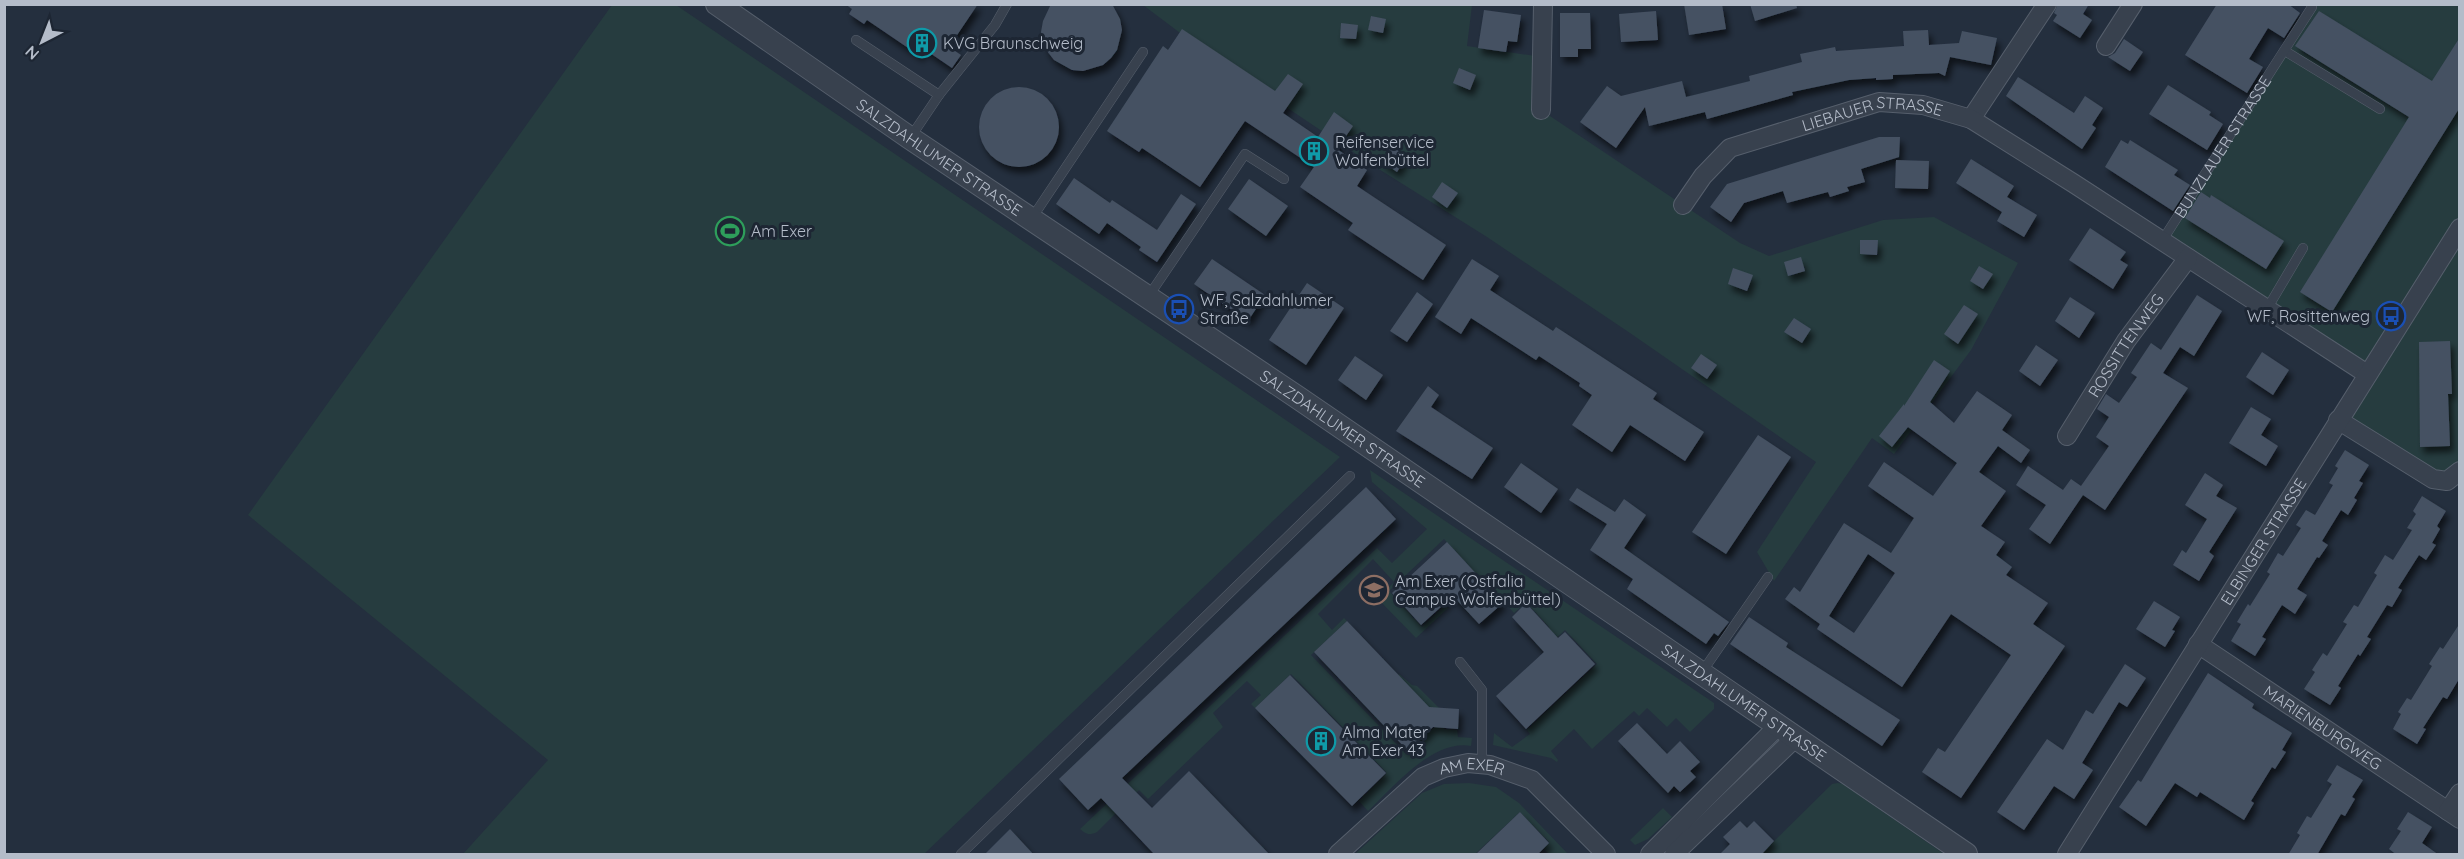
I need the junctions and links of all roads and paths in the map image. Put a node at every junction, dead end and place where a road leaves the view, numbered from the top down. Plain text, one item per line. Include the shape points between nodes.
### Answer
1 (1007, 4) edge
2 (1543, 4) edge
3 (2047, 4) edge
4 (2133, 4) edge
5 (720, 5) edge
6 (2312, 7) dead end
7 (856, 40) dead end
8 (2106, 46) dead end
9 (2285, 51) junction
10 (1143, 52) dead end
11 (939, 95) junction
12 (2379, 109) dead end
13 (1541, 110) dead end
14 (1971, 119) junction
15 (910, 138) junction
16 (1284, 179) dead end
17 (1683, 205) dead end
18 (1032, 218) junction
19 (2460, 228) edge
20 (2162, 241) junction
21 (2303, 248) dead end
22 (2188, 258) junction
23 (1148, 297) junction
24 (2266, 309) junction
25 (2367, 374) junction
26 (2338, 420) junction
27 (2067, 436) dead end
28 (2460, 471) edge
29 (1350, 476) dead end
30 (1768, 578) dead end
31 (2199, 645) junction
32 (1460, 662) dead end
33 (1702, 672) junction
34 (1786, 733) junction
35 (1482, 764) junction
36 (2460, 793) edge
37 (2454, 815) edge
38 (961, 855) edge
39 (1338, 855) edge
40 (1606, 855) edge
41 (1650, 855) edge
42 (1674, 855) edge
43 (1966, 855) edge
44 (2067, 855) edge

1 - 11 lane via 981,44
2 - 13 street
3 - 14 street
4 - 8 street
5 - 15 street, SALZDAHLUMER STRASSE
6 - 9 lane, BUNZLAUER STRASSE
7 - 11 lane
9 - 12 lane
9 - 20 lane, BUNZLAUER STRASSE
10 - 18 lane
11 - 15 lane
14 - 17 street, LIEBAUER STRASSE via 1923,105 1879,102 1730,148 1703,176
14 - 20 street, LIEBAUER STRASSE
15 - 18 street, SALZDAHLUMER STRASSE
16 - 23 lane via 1245,154
18 - 23 street, SALZDAHLUMER STRASSE
19 - 25 street, ELBINGER STRASSE
20 - 22 street
21 - 24 lane
22 - 24 street
22 - 27 street, ROSSITTENWEG via 2126,341
23 - 33 street, SALZDAHLUMER STRASSE
24 - 25 street
25 - 26 street, ELBINGER STRASSE
26 - 28 street via 2433,480 2447,482
26 - 31 street, ELBINGER STRASSE
29 - 38 lane
30 - 33 lane
31 - 37 street, MARIENBURGWEG
31 - 44 street, ELBINGER STRASSE
32 - 35 lane via 1482,690
33 - 34 street, SALZDAHLUMER STRASSE
34 - 41 street
34 - 42 street
34 - 43 street, SALZDAHLUMER STRASSE
35 - 39 street, AM EXER via 1444,768 1423,777
35 - 40 street, AM EXER via 1533,780
36 - 37 street, MARIENBURGWEG

